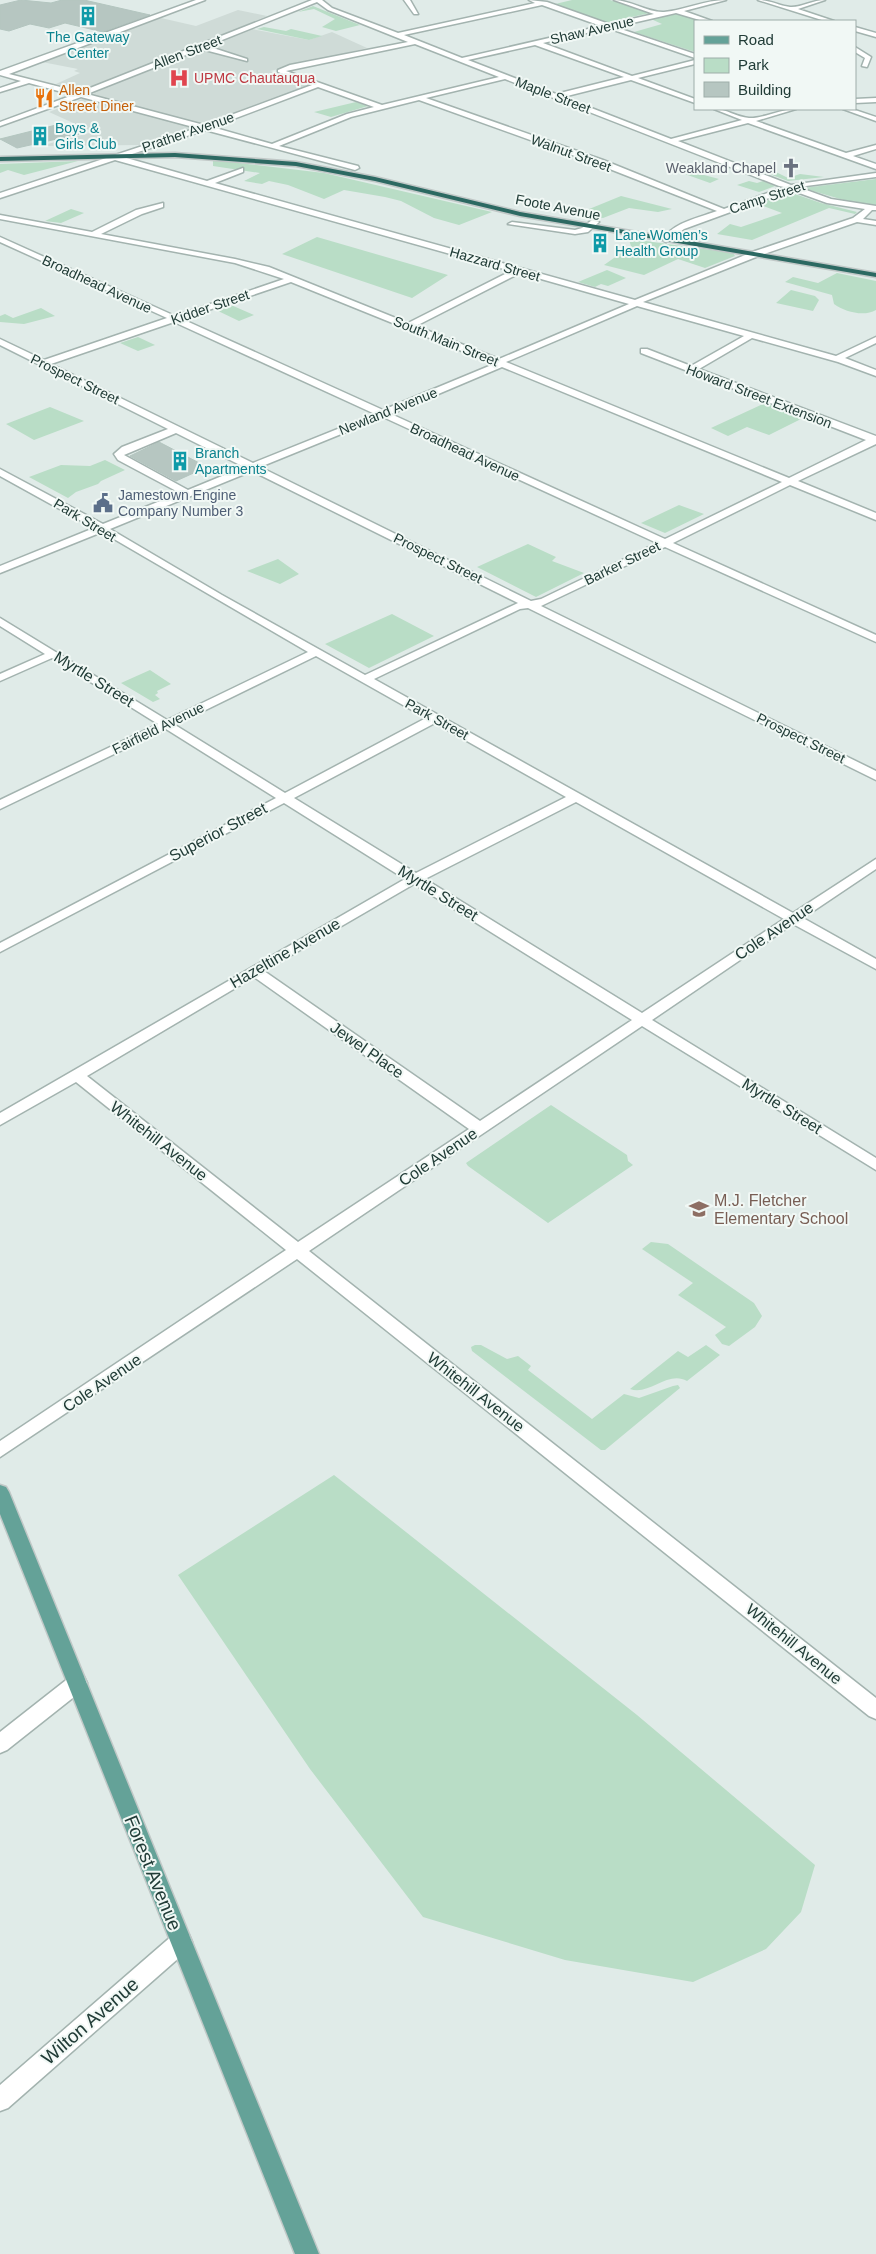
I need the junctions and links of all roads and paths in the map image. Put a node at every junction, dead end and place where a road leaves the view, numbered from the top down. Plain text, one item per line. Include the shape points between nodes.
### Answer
1 (202, 0) edge
2 (317, 0) edge
3 (407, 0) edge
4 (532, 0) edge
5 (560, 0) edge
6 (618, 0) edge
7 (723, 0) edge
8 (761, 0) edge
9 (822, 0) edge
10 (190, 2) edge
11 (543, 4) junction
12 (791, 9) junction
13 (677, 10) junction
14 (416, 12) dead end
15 (661, 14) junction
16 (706, 20) edge
17 (827, 20) edge
18 (608, 26) junction
19 (856, 29) edge
20 (398, 35) junction
21 (876, 35) edge
22 (416, 42) junction
23 (536, 42) junction
24 (202, 47) junction
25 (856, 50) edge
26 (694, 56) edge
27 (245, 60) dead end
28 (461, 60) junction
29 (694, 62) edge
30 (874, 65) dead end
31 (865, 66) junction
32 (856, 68) edge
33 (1, 74) edge
34 (503, 78) junction
35 (632, 78) junction
36 (27, 81) junction
37 (318, 85) junction
38 (0, 90) edge
39 (78, 95) junction
40 (557, 96) junction
41 (418, 98) junction
42 (876, 100) edge
43 (694, 101) edge
44 (856, 101) edge
45 (381, 107) junction
46 (720, 110) edge
47 (789, 110) edge
48 (849, 110) edge
49 (876, 119) edge
50 (749, 120) junction
51 (0, 124) edge
52 (204, 128) junction
53 (671, 141) junction
54 (272, 146) junction
55 (876, 147) edge
56 (134, 150) junction
57 (0, 154) edge
58 (116, 156) junction
59 (845, 156) junction
60 (289, 158) junction
61 (0, 159) edge
62 (296, 164) junction
63 (876, 167) edge
64 (355, 168) junction
65 (240, 170) dead end
66 (876, 175) edge
67 (206, 184) junction
68 (790, 187) junction
69 (0, 196) edge
70 (160, 205) dead end
71 (873, 208) edge
72 (723, 211) junction
73 (0, 216) edge
74 (856, 220) junction
75 (876, 223) edge
76 (512, 224) dead end
77 (592, 225) junction
78 (94, 234) junction
79 (668, 237) junction
80 (0, 239) edge
81 (773, 249) junction
82 (758, 253) junction
83 (876, 268) edge
84 (519, 270) junction
85 (876, 275) edge
86 (292, 279) junction
87 (636, 302) junction
88 (173, 319) junction
89 (409, 326) junction
90 (751, 335) junction
91 (876, 340) edge
92 (0, 342) edge
93 (644, 351) dead end
94 (836, 359) junction
95 (500, 362) junction
96 (44, 363) junction
97 (691, 370) junction
98 (876, 373) edge
99 (381, 414) junction
100 (177, 429) junction
101 (875, 440) edge
102 (253, 466) junction
103 (0, 472) edge
104 (788, 481) junction
105 (187, 493) junction
106 (876, 518) edge
107 (101, 528) junction
108 (662, 543) junction
109 (0, 570) edge
110 (530, 604) junction
111 (0, 621) edge
112 (876, 639) edge
113 (316, 652) junction
114 (53, 654) junction
115 (0, 678) edge
116 (365, 679) junction
117 (436, 718) junction
118 (166, 724) junction
119 (876, 776) edge
120 (284, 797) junction
121 (576, 797) junction
122 (0, 805) edge
123 (876, 863) edge
124 (415, 878) junction
125 (793, 919) junction
126 (0, 948) edge
127 (876, 965) edge
128 (255, 971) junction
129 (643, 1020) junction
130 (76, 1075) junction
131 (0, 1120) edge
132 (480, 1129) junction
133 (876, 1165) edge
134 (299, 1251) junction
135 (0, 1450) edge
136 (0, 1492) edge
137 (77, 1684) junction
138 (876, 1710) edge
139 (0, 1744) edge
140 (181, 1942) junction
141 (0, 2100) edge
142 (307, 2254) edge

1 - 10 street
2 - 20 street, Maple Street via 330,9
2 - 24 street, Allen Street
3 - 14 street
4 - 11 street
5 - 11 street
6 - 15 street
7 - 13 street, Shaw Avenue
8 - 12 street
9 - 12 street
10 - 33 street
11 - 18 street
11 - 20 street
12 - 17 street
13 - 15 street, Shaw Avenue
13 - 16 street
15 - 18 street, Shaw Avenue
18 - 23 street, Shaw Avenue
18 - 26 street
19 - 21 street
20 - 22 street, Maple Street
22 - 28 street, Maple Street
22 - 37 street via 280,71
23 - 28 street, Shaw Avenue
23 - 35 street
24 - 27 street
24 - 39 street, Allen Street
25 - 31 street via 868,57
28 - 34 street, Maple Street
29 - 35 street
30 - 31 street
31 - 32 street
33 - 36 street, Foote Avenue
34 - 40 street, Maple Street
34 - 41 street
35 - 40 street
35 - 43 street
36 - 38 street
36 - 39 street, Foote Avenue
37 - 45 street
37 - 52 street, Prather Avenue
39 - 51 street, Allen Street
39 - 52 street, Foote Avenue
40 - 53 street, Maple Street
41 - 45 street
41 - 72 street, Walnut Street via 600,162
42 - 44 street
45 - 54 street via 349,115
46 - 50 street
47 - 50 street
48 - 49 street
50 - 53 street
50 - 59 street
52 - 54 street, Foote Avenue
52 - 56 street, Prather Avenue
53 - 68 street, Maple Street
54 - 60 street, Foote Avenue
54 - 64 street, Foote Avenue
55 - 59 street
56 - 57 highway, Foote Avenue
56 - 58 street, Prather Avenue
56 - 60 highway, Foote Avenue via 228,152
58 - 61 highway, Foote Avenue
58 - 62 highway, Foote Avenue via 202,156
58 - 67 street, Hazzard Street
58 - 69 street, Prather Avenue
59 - 63 street
60 - 62 street, Foote Avenue
60 - 64 highway, Foote Avenue
62 - 77 highway, Foote Avenue via 366,177 482,206
64 - 77 highway, Foote Avenue
65 - 67 street
66 - 68 street, Camp Street
67 - 84 street, Hazzard Street
68 - 71 street, Maple Street via 830,201
68 - 72 street, Camp Street
70 - 78 street
71 - 74 street
72 - 79 street, Camp Street via 681,227
73 - 78 street, South Main Street
74 - 75 street
74 - 81 street, Newland Avenue
76 - 77 street via 575,232
77 - 79 highway, Foote Avenue
78 - 86 street, South Main Street via 241,262
79 - 81 highway, Foote Avenue
79 - 82 highway, Foote Avenue
80 - 88 street, Broadhead Avenue
81 - 82 street, Newland Avenue
81 - 83 highway, Foote Avenue
82 - 85 highway, Foote Avenue
82 - 87 street, Newland Avenue
84 - 87 street, Hazzard Street
84 - 89 street
86 - 88 street, Kidder Street
86 - 89 street, South Main Street
87 - 90 street, Hazzard Street
87 - 95 street, Newland Avenue
88 - 96 street, Kidder Street
88 - 99 street, Broadhead Avenue
89 - 95 street, South Main Street
90 - 94 street, Hazzard Street
90 - 97 street
91 - 94 street
92 - 96 street, Prospect Street
93 - 97 street, Howard Street Extension
94 - 98 street, Hazzard Street
95 - 99 street, Newland Avenue via 495,368
95 - 104 street, South Main Street
96 - 100 street, Prospect Street
97 - 101 street, Howard Street Extension
99 - 102 street, Newland Avenue
99 - 108 street, Broadhead Avenue
100 - 102 street, Prospect Street
100 - 105 street via 119,454
101 - 104 street, Barker Street
102 - 105 street, Newland Avenue
102 - 110 street, Prospect Street
103 - 107 street, Park Street
104 - 106 street, South Main Street
104 - 108 street, Barker Street
105 - 107 street, Newland Avenue
107 - 109 street, Newland Avenue
107 - 113 street, Park Street
108 - 110 street, Barker Street via 544,602
108 - 112 street, Broadhead Avenue
110 - 116 street, Barker Street via 517,606
110 - 119 street, Prospect Street
111 - 114 street, Myrtle Street
113 - 116 street, Park Street
113 - 118 street, Fairfield Avenue
114 - 115 street
114 - 118 street, Myrtle Street
116 - 117 street, Park Street
117 - 120 street, Superior Street
117 - 121 street, Park Street
118 - 120 street, Myrtle Street
118 - 122 street, Fairfield Avenue
120 - 124 street, Myrtle Street
120 - 126 street, Superior Street
121 - 124 street, Hazeltine Avenue
121 - 125 street, Park Street
123 - 125 street, Cole Avenue
124 - 128 street, Hazeltine Avenue
124 - 129 street, Myrtle Street
125 - 127 street, Park Street
125 - 129 street, Cole Avenue
128 - 130 street, Hazeltine Avenue
128 - 132 street, Jewel Place
129 - 132 street, Cole Avenue
129 - 133 street, Myrtle Street
130 - 131 street, Hazeltine Avenue
130 - 134 street, Whitehill Avenue
132 - 134 street, Cole Avenue
134 - 135 street, Cole Avenue
134 - 138 street, Whitehill Avenue
136 - 137 main road, Forest Avenue
137 - 139 street
137 - 140 main road, Forest Avenue
140 - 141 street, Wilton Avenue
140 - 142 main road, Forest Avenue

